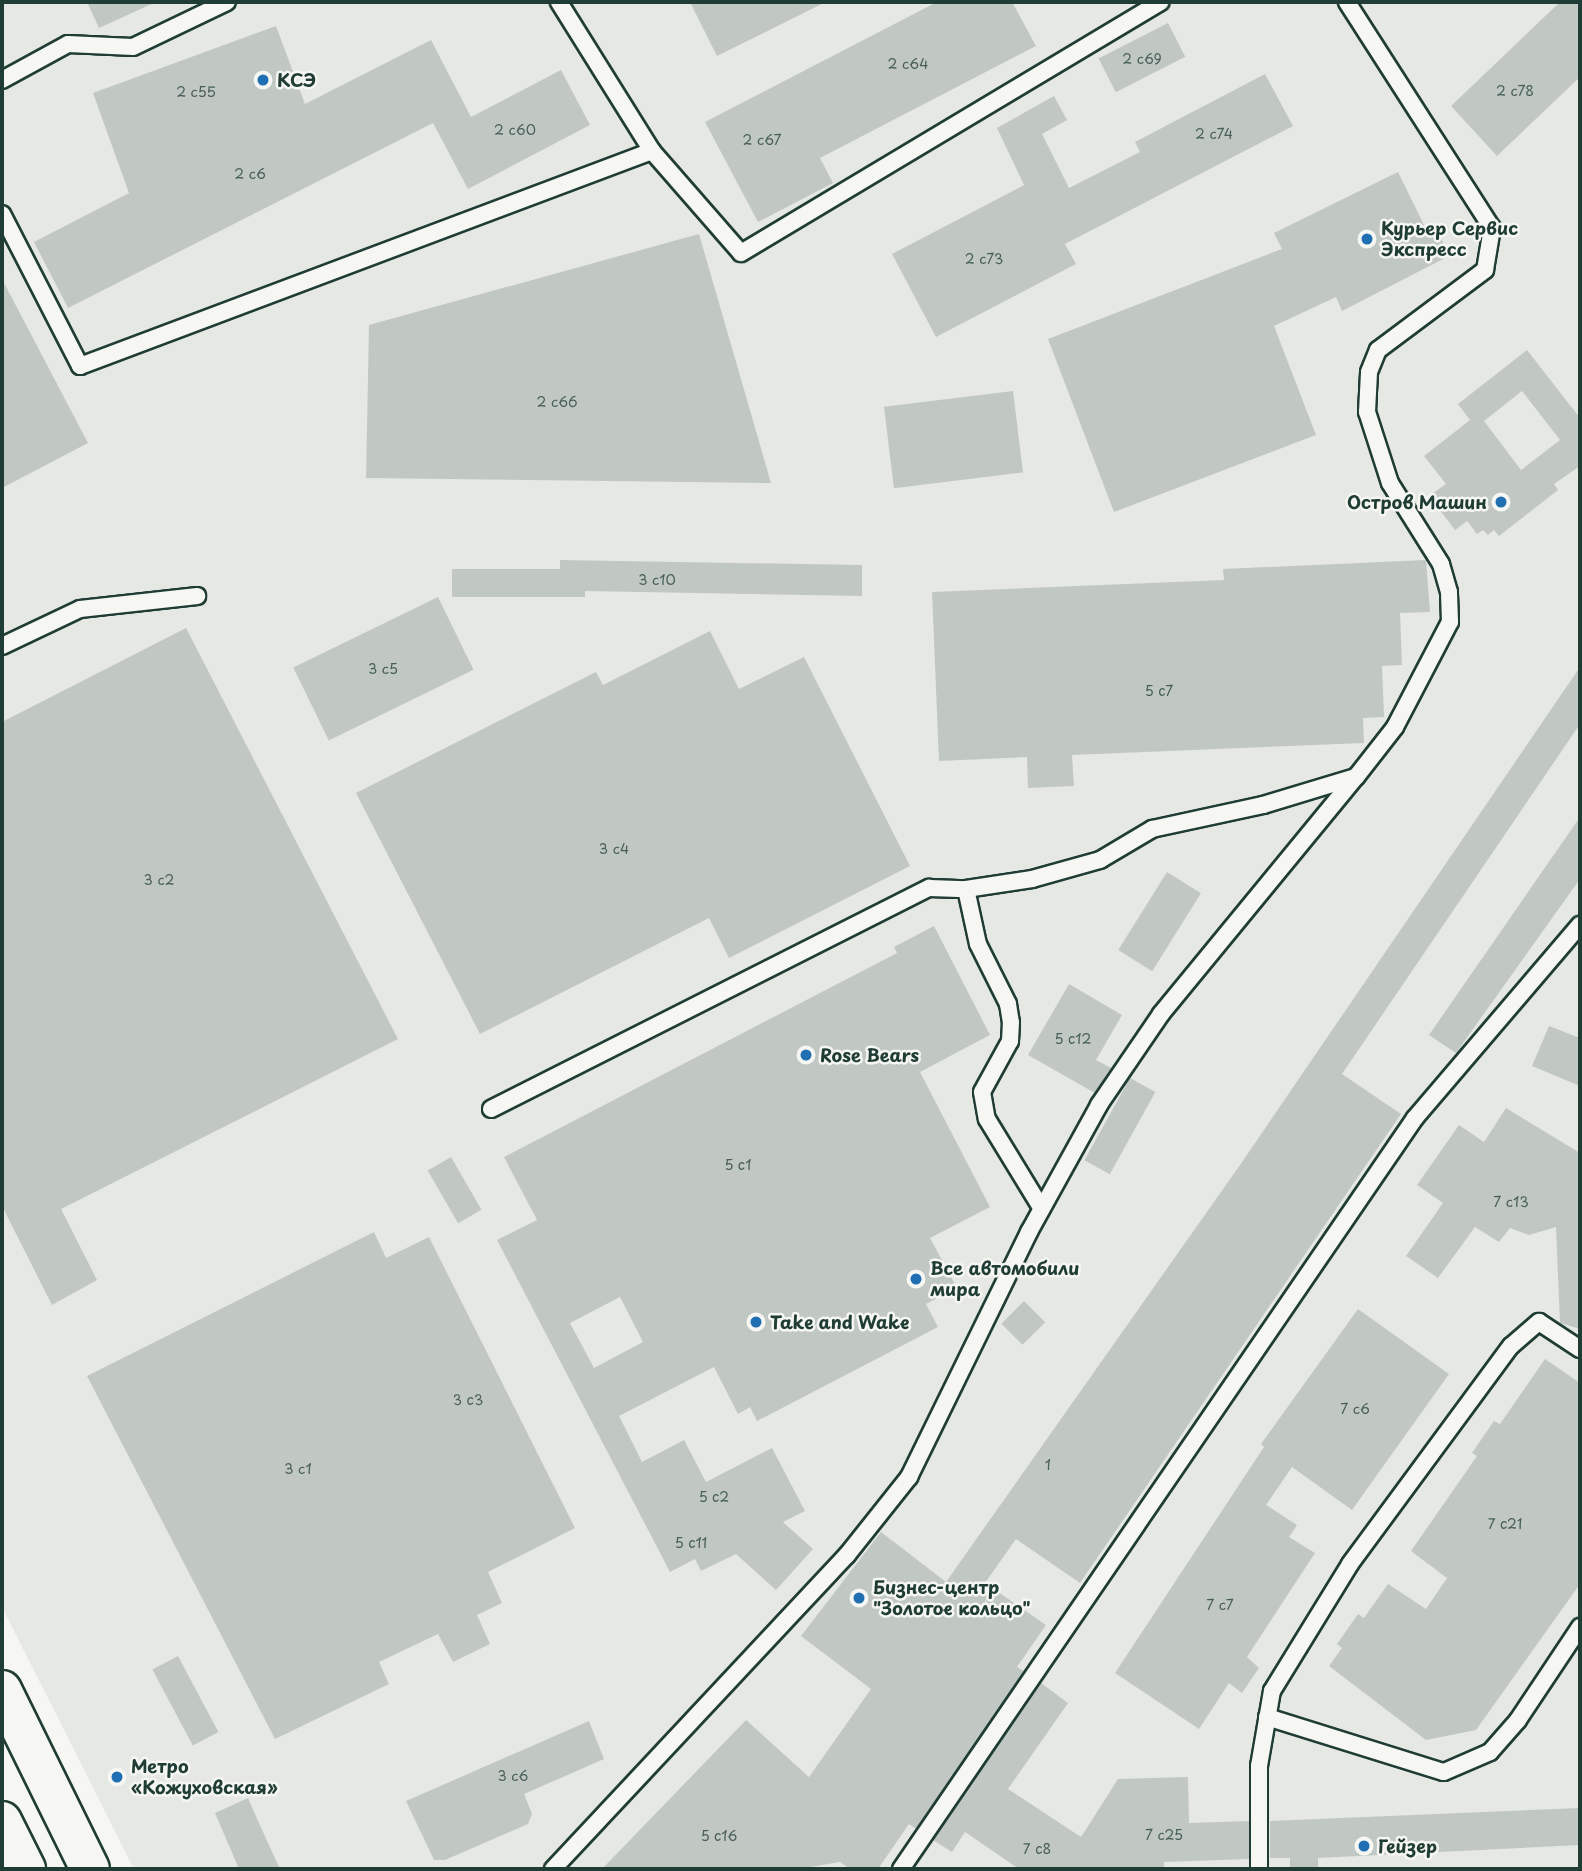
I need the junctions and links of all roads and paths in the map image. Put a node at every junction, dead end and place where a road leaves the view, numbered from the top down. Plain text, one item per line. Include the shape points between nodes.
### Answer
1 (227, 2) edge
2 (559, 2) edge
3 (1161, 2) edge
4 (1347, 2) edge
5 (2, 80) edge
6 (652, 151) junction
7 (2, 214) edge
8 (197, 596) dead end
9 (2, 646) edge
10 (1356, 776) junction
11 (966, 889) junction
12 (1579, 930) edge
13 (491, 1109) dead end
14 (1042, 1209) junction
15 (1580, 1349) edge
16 (1580, 1627) edge
17 (2, 1690) edge
18 (1267, 1717) junction
19 (2, 1821) edge
20 (26, 1869) edge
21 (90, 1869) edge
22 (553, 1869) edge
23 (901, 1869) edge
24 (1259, 1869) edge

1 - 5 lane via 133,47 68,44
2 - 6 lane
3 - 6 lane via 741,253
4 - 10 lane via 1492,228 1485,270 1378,349 1369,372 1367,412 1390,483 1441,564 1449,592 1450,622 1395,727
6 - 7 lane via 80,366
8 - 9 lane via 80,608
10 - 11 lane via 1262,805 1152,829 1100,860 1032,879
10 - 14 lane via 1161,1014 1099,1105
11 - 13 lane via 929,888
11 - 14 lane via 978,944 1008,1004 1011,1022 1010,1041 982,1092 987,1119
12 - 23 lane via 1415,1118
14 - 22 lane via 909,1477 847,1555
15 - 18 lane via 1539,1322 1511,1346 1350,1564 1272,1691
16 - 18 lane via 1518,1720 1490,1752 1444,1772
17 - 21 main road
18 - 24 lane via 1259,1766
19 - 20 main road

